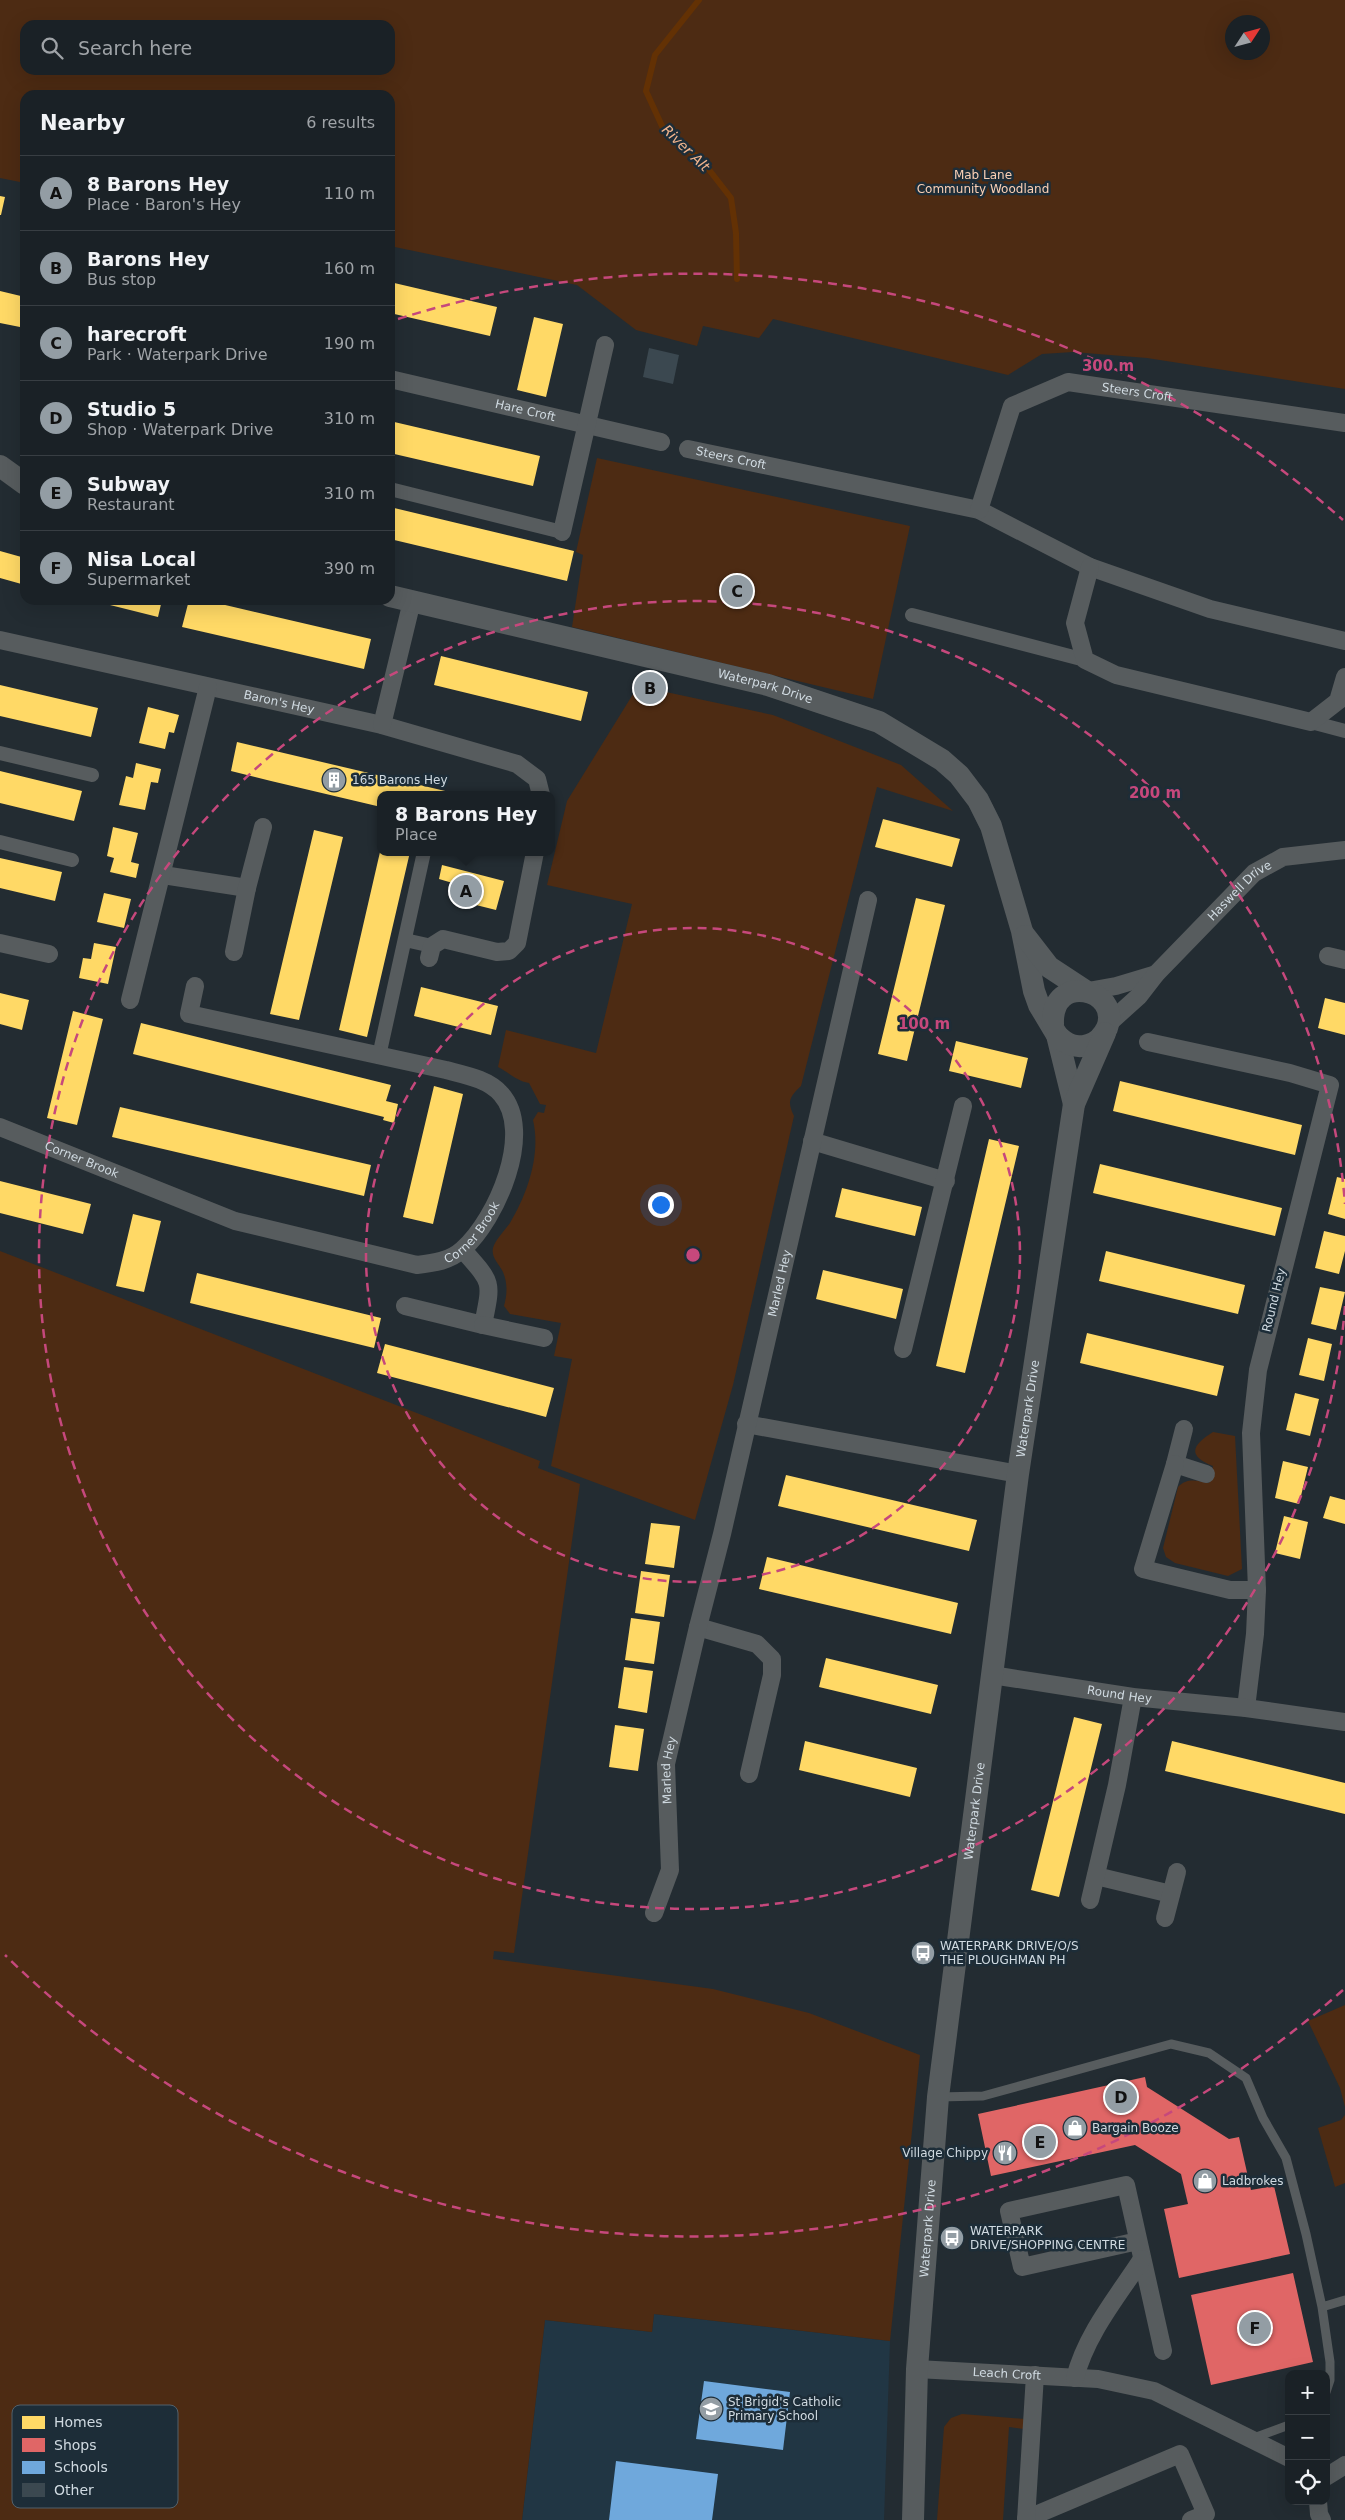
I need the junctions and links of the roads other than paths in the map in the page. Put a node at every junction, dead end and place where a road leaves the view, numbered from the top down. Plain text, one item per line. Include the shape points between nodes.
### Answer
1 (605, 345) dead end
2 (395, 380) edge
3 (1345, 423) edge
4 (588, 425) junction
5 (661, 442) dead end
6 (688, 449) dead end
7 (0, 466) edge
8 (20, 480) edge
9 (395, 490) edge
10 (979, 510) junction
11 (562, 532) joint
12 (1090, 568) junction
13 (395, 597) edge
14 (412, 601) junction
15 (912, 615) dead end
16 (0, 640) edge
17 (1345, 641) edge
18 (1085, 660) junction
19 (1345, 678) edge
20 (208, 687) junction
21 (1311, 722) junction
22 (382, 725) junction
23 (1345, 731) edge
24 (0, 753) edge
25 (92, 775) dead end
26 (540, 791) edge
27 (263, 827) dead end
28 (0, 842) edge
29 (1345, 850) edge
30 (423, 856) edge
31 (534, 856) edge
32 (72, 860) dead end
33 (163, 875) junction
34 (247, 888) junction
35 (868, 900) dead end
36 (1022, 931) junction
37 (405, 940) junction
38 (0, 942) edge
39 (234, 952) dead end
40 (431, 952) joint
41 (49, 954) dead end
42 (1328, 956) dead end
43 (1345, 960) edge
44 (1156, 974) junction
45 (195, 986) dead end
46 (1086, 991) junction
47 (130, 1000) dead end
48 (1106, 1028) junction
49 (1055, 1029) junction
50 (1148, 1042) dead end
51 (379, 1056) junction
52 (1074, 1104) junction
53 (963, 1106) dead end
54 (0, 1126) edge
55 (812, 1141) junction
56 (946, 1181) junction
57 (463, 1250) junction
58 (405, 1306) dead end
59 (482, 1324) junction
60 (544, 1338) dead end
61 (903, 1349) dead end
62 (746, 1424) junction
63 (1184, 1429) dead end
64 (1175, 1464) junction
65 (1018, 1474) junction
66 (1206, 1474) dead end
67 (1257, 1590) junction
68 (698, 1627) junction
69 (992, 1676) junction
70 (1132, 1697) junction
71 (1246, 1708) junction
72 (1345, 1722) edge
73 (749, 1774) dead end
74 (1177, 1872) dead end
75 (1096, 1876) junction
76 (1171, 1894) junction
77 (1090, 1900) dead end
78 (654, 1914) dead end
79 (1165, 1918) dead end
80 (938, 2097) junction
81 (1138, 2241) junction
82 (1142, 2258) junction
83 (1345, 2300) edge
84 (1322, 2307) junction
85 (1163, 2351) dead end
86 (917, 2369) junction
87 (1330, 2370) edge
88 (1035, 2375) junction
89 (1075, 2378) junction
90 (1285, 2426) edge
91 (1251, 2439) junction
92 (1285, 2456) edge
93 (1345, 2465) edge
94 (1330, 2474) edge
95 (1318, 2505) edge
96 (1026, 2519) edge
97 (913, 2520) edge
98 (1191, 2520) edge
99 (1322, 2520) edge

1 - 4 street
2 - 4 street, Hare Croft
3 - 10 street, Steers Croft via 1068,382 1012,406
4 - 5 street, Hare Croft
4 - 11 street
6 - 10 street, Steers Croft
7 - 8 street
9 - 11 street
10 - 12 street, Steers Croft
12 - 17 street, Steers Croft via 1210,609
12 - 18 street via 1075,623
13 - 14 street, Waterpark Drive
14 - 22 street
14 - 36 street, Waterpark Drive via 768,686 879,722 942,760 959,774 978,800 991,826
15 - 18 street
16 - 20 street, Baron's Hey
18 - 21 street via 1116,675
19 - 21 street via 1338,700
20 - 22 street, Baron's Hey
20 - 33 street
21 - 23 street
22 - 26 street, Baron's Hey via 517,764 537,779
24 - 25 street
27 - 34 street
28 - 32 street
29 - 44 street, Haswell Drive via 1283,857 1254,872
30 - 37 street
31 - 40 street via 517,943 509,951 497,952 443,940
33 - 34 street
33 - 47 street
34 - 39 street
35 - 55 street, Marled Hey
36 - 46 street, Waterpark Drive via 1049,967
36 - 49 street, Waterpark Drive via 1034,991
37 - 40 street
37 - 51 street
38 - 41 street
42 - 43 street
44 - 46 street, Haswell Drive
44 - 48 street, Haswell Drive
45 - 51 street, Corner Brook via 189,1014
46 - 48 street, Waterpark Drive via 1102,1000 1108,1016
46 - 49 street, Waterpark Drive via 1075,990 1054,1006
48 - 49 street, Waterpark Drive via 1099,1040 1082,1047 1072,1046
48 - 52 street, Waterpark Drive
49 - 52 street, Waterpark Drive
50 - 67 street, Round Hey via 1330,1084 1258,1370 1252,1434
51 - 57 street, Corner Brook via 486,1082 501,1094 509,1106 514,1145 508,1177 482,1227
52 - 65 street, Waterpark Drive
53 - 56 street
54 - 57 street, Corner Brook via 235,1221 417,1265 441,1262
55 - 56 street
55 - 62 street, Marled Hey
56 - 61 street
57 - 59 street via 490,1288
58 - 59 street
59 - 60 street
62 - 65 street
62 - 68 street, Marled Hey
63 - 64 street
64 - 66 street
64 - 67 street via 1143,1569 1230,1590
65 - 69 street, Waterpark Drive
67 - 71 street, Round Hey
68 - 73 street via 757,1644 772,1659 772,1675
68 - 78 street, Marled Hey via 666,1764 670,1870
69 - 70 street, Round Hey
69 - 80 street, Waterpark Drive
70 - 71 street, Round Hey
70 - 75 street via 1117,1785
71 - 72 street, Round Hey
74 - 76 street
75 - 76 street
75 - 77 street
76 - 79 street
80 - 84 lane via 983,2096 1171,2044 1208,2053 1246,2078 1286,2158
80 - 86 street, Waterpark Drive
81 - 81 street via 1022,2267 1009,2211 1126,2185
81 - 82 street
82 - 85 street
82 - 89 street via 1091,2338 1079,2360
83 - 84 lane
84 - 87 lane
86 - 88 street, Leach Croft
86 - 97 street, Waterpark Drive
88 - 89 street, Leach Croft
88 - 96 street
89 - 91 street, Leach Croft via 1154,2390
90 - 91 lane
91 - 92 street, Leach Croft
93 - 94 street
95 - 99 street
96 - 98 street via 1180,2454 1206,2514

